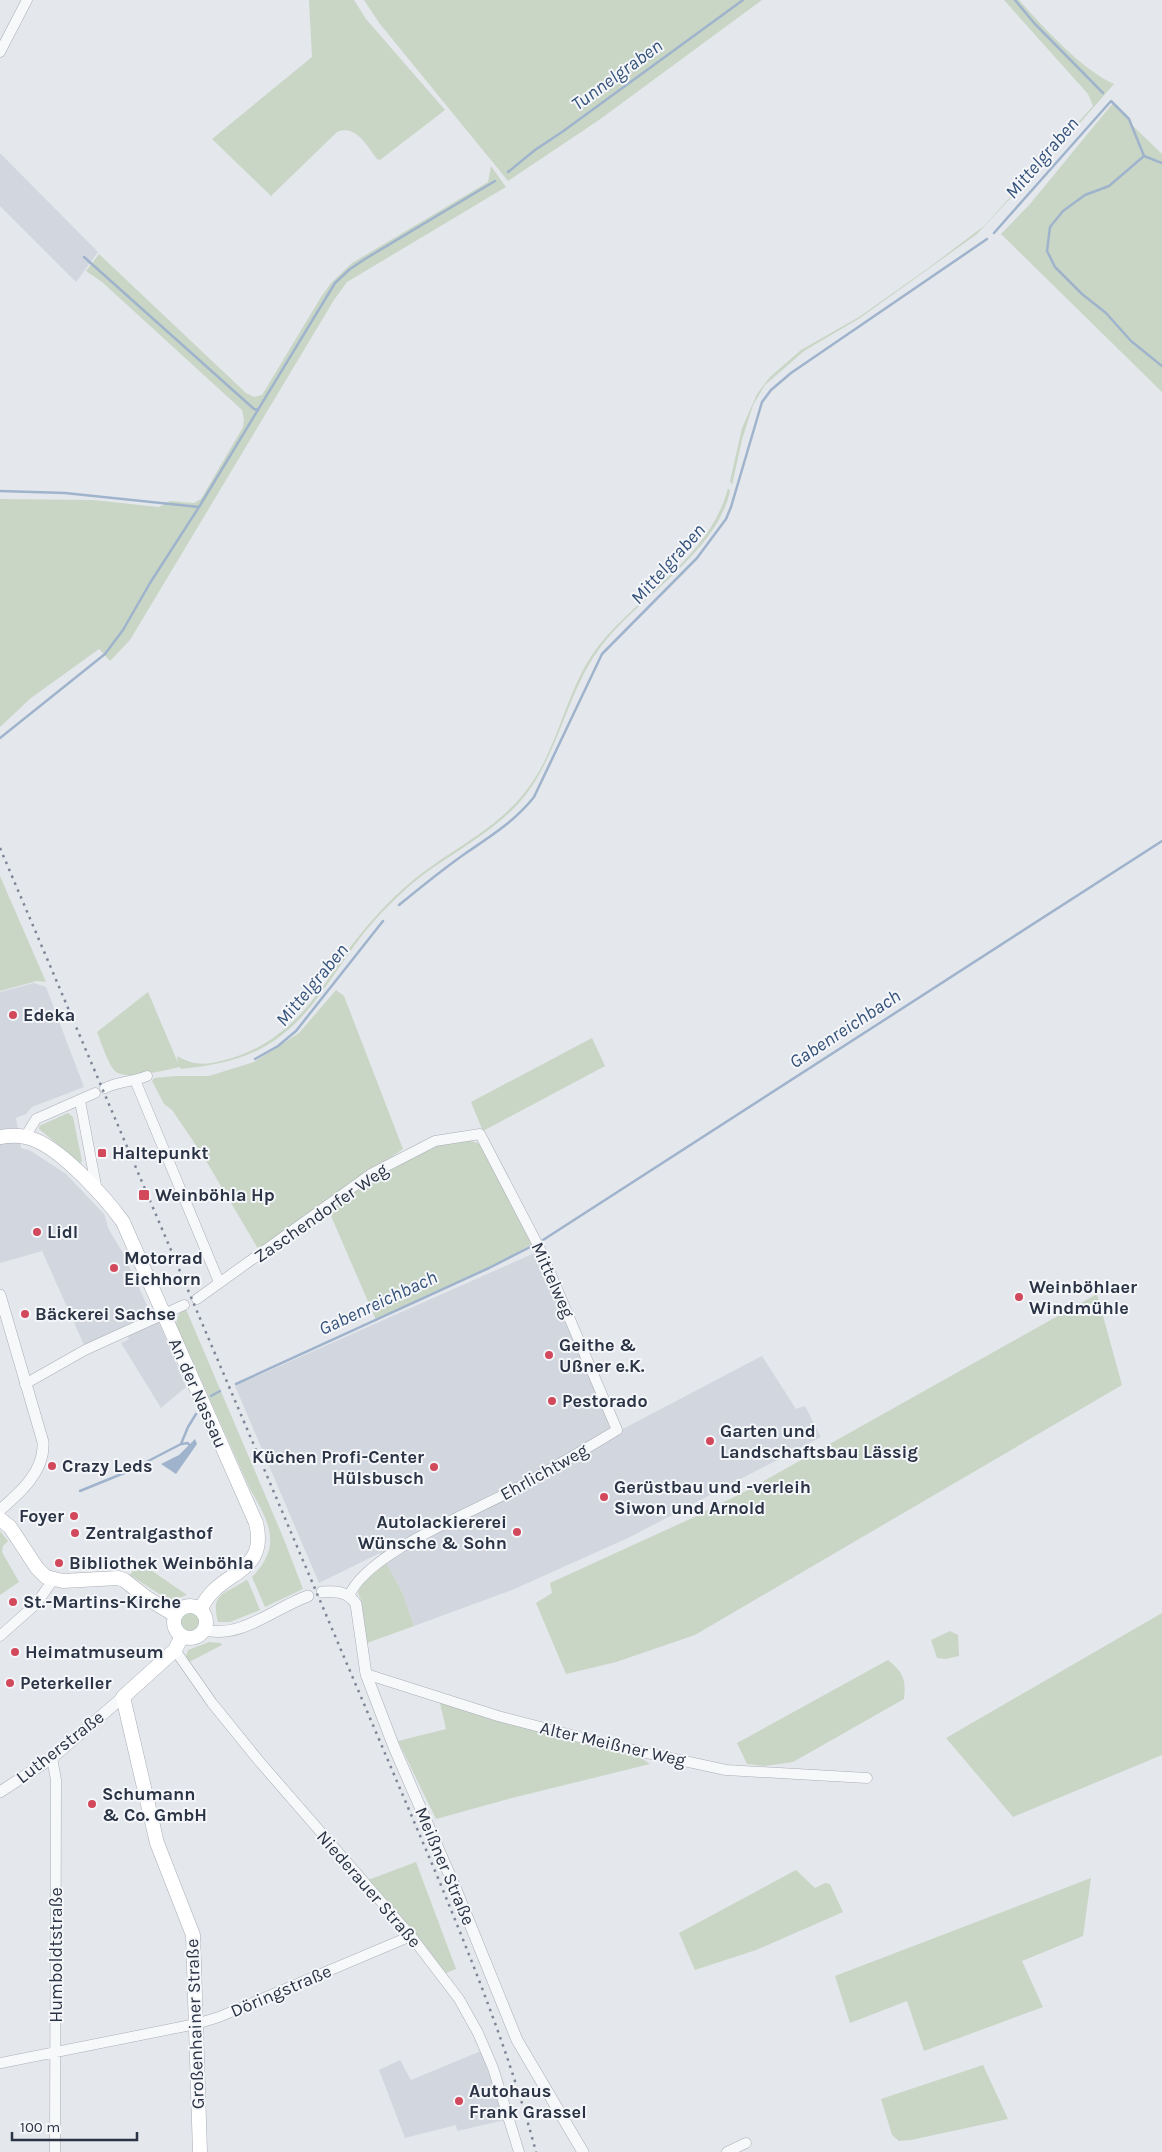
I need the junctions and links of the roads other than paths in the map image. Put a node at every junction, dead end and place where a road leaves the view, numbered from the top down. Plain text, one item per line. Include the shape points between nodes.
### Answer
1 (27, 0) edge
2 (0, 52) edge
3 (147, 1076) dead end
4 (135, 1080) junction
5 (105, 1088) dead end
6 (95, 1093) dead end
7 (80, 1101) junction
8 (480, 1134) joint
9 (25, 1136) junction
10 (0, 1138) edge
11 (97, 1192) junction
12 (219, 1282) junction
13 (0, 1295) edge
14 (197, 1299) dead end
15 (184, 1305) dead end
16 (163, 1313) junction
17 (3, 1318) edge
18 (25, 1384) junction
19 (617, 1430) joint
20 (0, 1510) edge
21 (0, 1519) edge
22 (53, 1580) junction
23 (322, 1592) dead end
24 (308, 1596) dead end
25 (349, 1596) junction
26 (200, 1609) junction
27 (175, 1615) junction
28 (204, 1630) junction
29 (0, 1636) edge
30 (182, 1636) junction
31 (175, 1650) junction
32 (366, 1674) junction
33 (124, 1697) junction
34 (52, 1758) junction
35 (867, 1778) dead end
36 (0, 1792) edge
37 (411, 1936) junction
38 (196, 2024) junction
39 (56, 2052) junction
40 (1, 2063) edge
41 (746, 2143) dead end
42 (55, 2152) edge
43 (200, 2152) edge
44 (519, 2152) edge
45 (583, 2152) edge
46 (727, 2152) edge

1 - 2 street
3 - 4 street
4 - 5 street via 115,1082
4 - 12 street
6 - 7 street
7 - 9 street via 34,1120
7 - 11 street
8 - 12 street, Zaschendorfer Weg via 435,1141 371,1174
8 - 19 street, Mittelweg via 540,1249
9 - 10 main road
9 - 11 main road, An der Nassau via 52,1150
11 - 16 main road, An der Nassau via 123,1222
12 - 14 street, Zaschendorfer Weg
13 - 17 street
15 - 16 street
16 - 18 street via 85,1350
16 - 26 main road, An der Nassau via 259,1534 253,1559 245,1569 213,1589
17 - 18 street
18 - 20 street via 44,1452 36,1472
19 - 25 street, Ehrlichtweg via 517,1488 386,1556 364,1573
21 - 22 main road via 10,1527 40,1573
22 - 27 main road via 118,1578
22 - 29 street via 36,1604
23 - 25 street via 338,1591
24 - 28 street via 237,1630
25 - 32 street, Meißner Straße via 357,1609
26 - 27 main road via 186,1606
26 - 28 main road via 206,1619
27 - 30 main road via 174,1625
28 - 30 main road via 193,1638
30 - 31 main road, Lutherstraße
31 - 33 main road, Lutherstraße
31 - 37 street, Niederauer Straße via 253,1754
32 - 35 street, Alter Meißner Weg via 498,1716 726,1770
32 - 45 street, Meißner Straße via 517,2040
33 - 34 street, Lutherstraße
33 - 38 main road, Großenhainer Straße via 157,1843 192,1930
34 - 36 street, Lutherstraße
34 - 39 street, Humboldtstraße via 56,1780
37 - 38 street, Döringstraße
37 - 44 street, Niederauer Straße via 470,2016 492,2068
38 - 39 street, Döringstraße
38 - 43 main road, Großenhainer Straße
39 - 40 street, Döringstraße
39 - 42 street, Humboldtstraße
41 - 46 street

